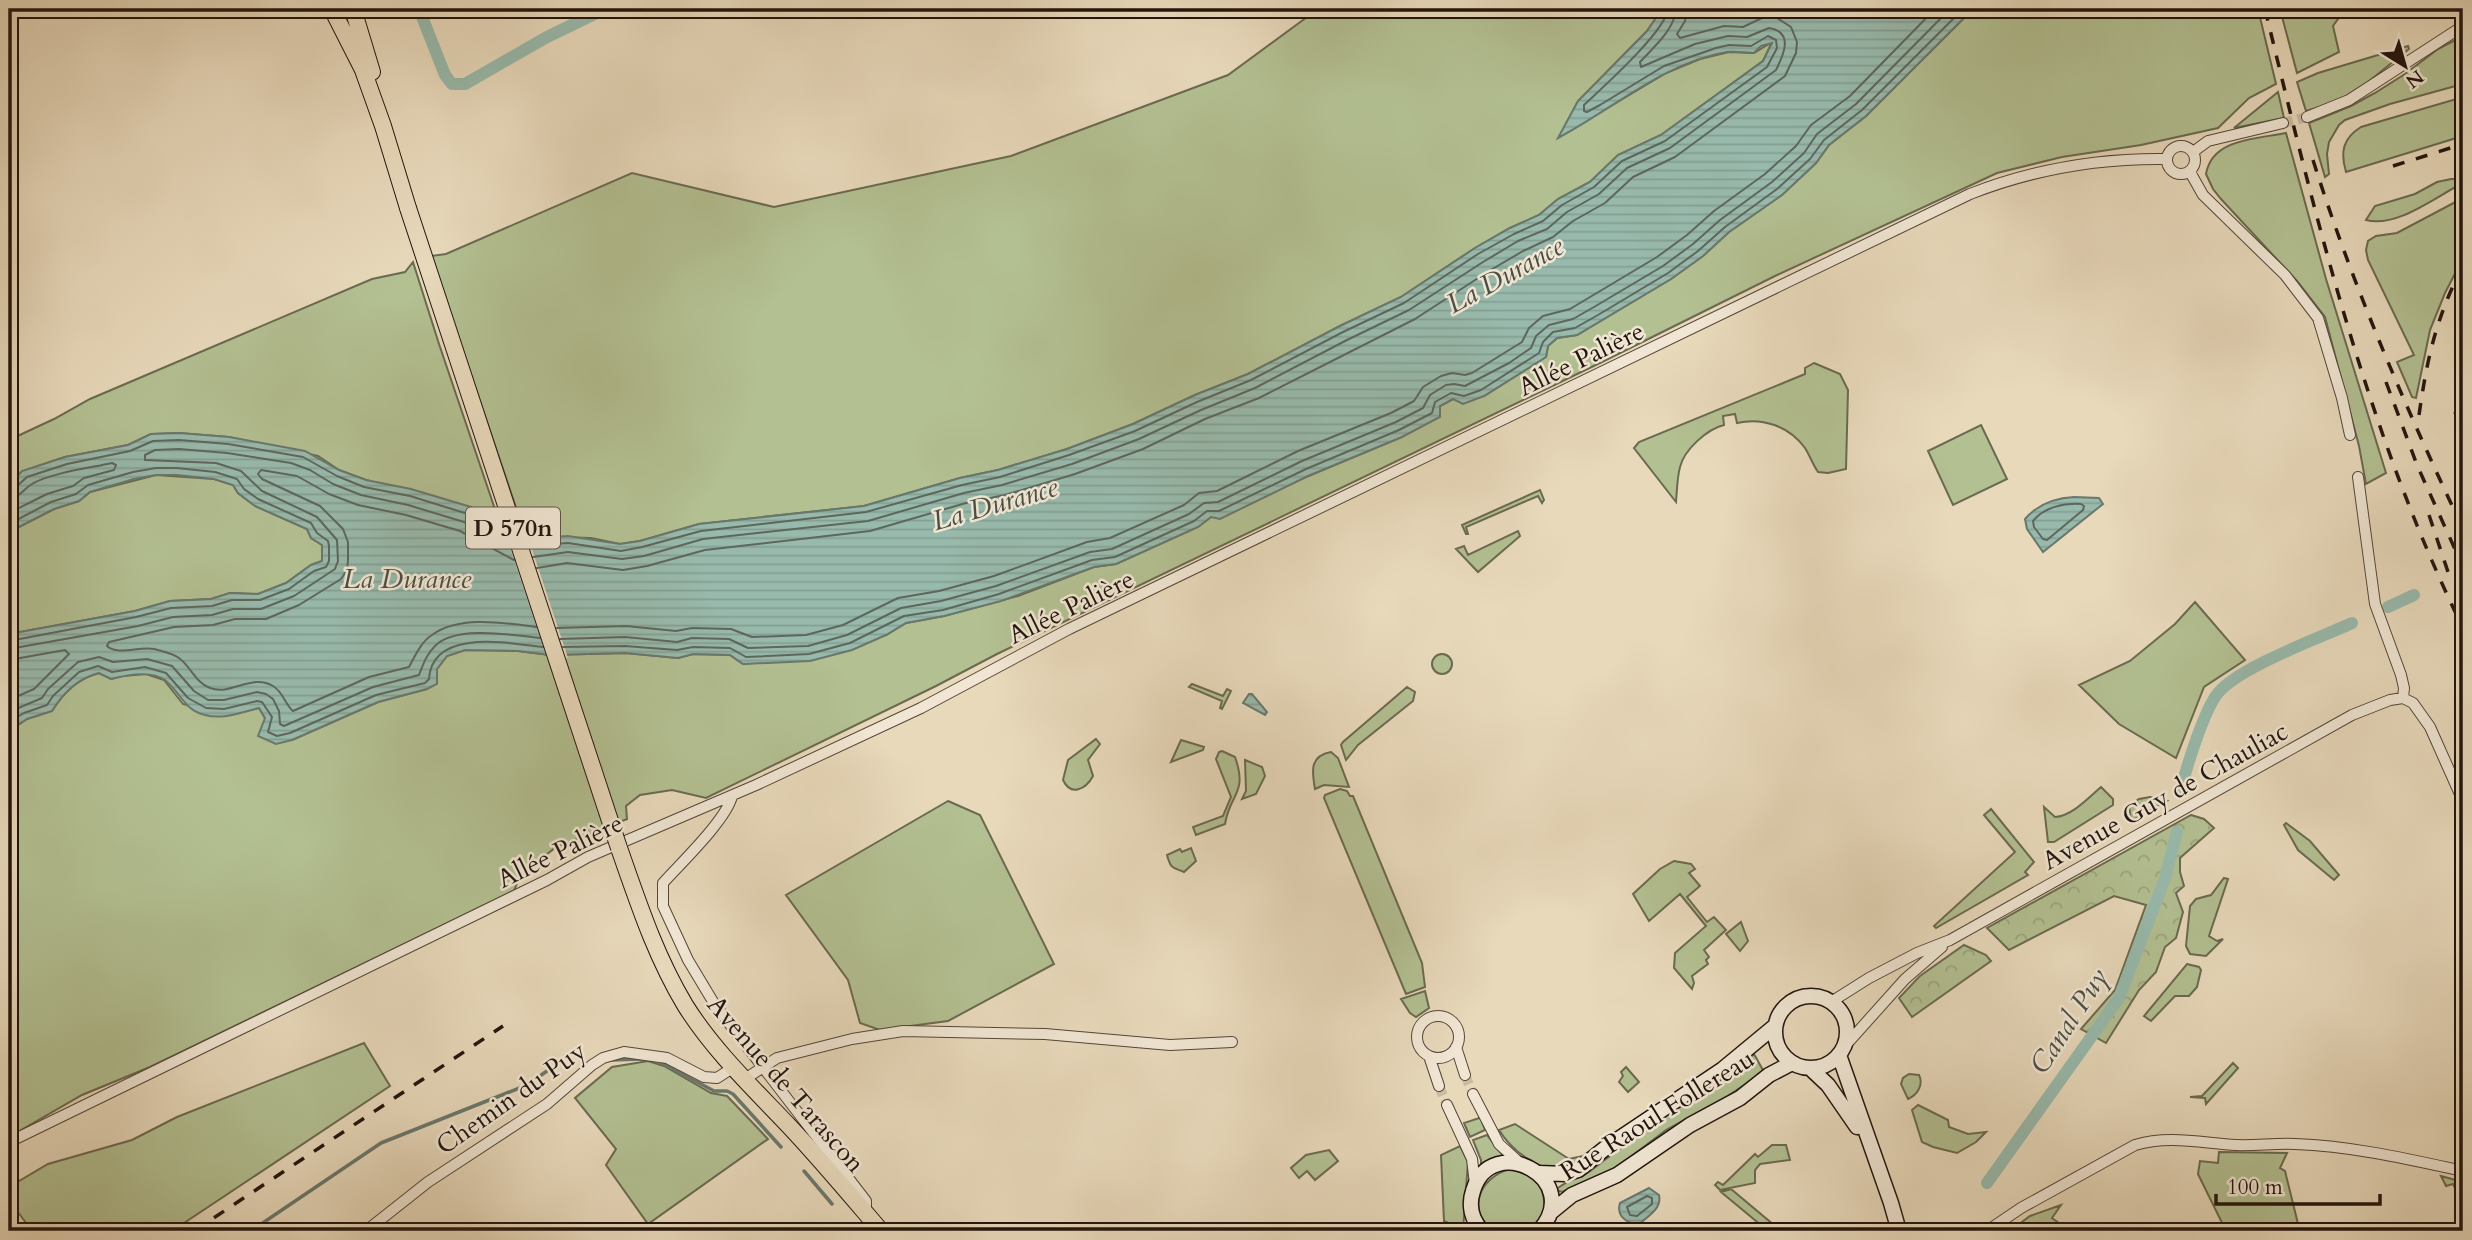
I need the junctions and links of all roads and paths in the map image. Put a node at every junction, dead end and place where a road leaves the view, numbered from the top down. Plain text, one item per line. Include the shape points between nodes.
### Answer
1 (332, 9) edge
2 (353, 9) edge
3 (2463, 26) edge
4 (2307, 117) tunnel mouth
5 (2283, 123) tunnel mouth
6 (383, 126) junction
7 (2193, 152) junction
8 (2166, 159) junction
9 (2190, 172) junction
10 (2350, 435) dead end
11 (2358, 477) dead end
12 (2403, 698) junction
13 (732, 796) junction
14 (2463, 801) edge
15 (1951, 940) junction
16 (1831, 1002) junction
17 (1775, 1026) junction
18 (1232, 1041) dead end
19 (1456, 1048) junction
20 (1842, 1051) junction
21 (1429, 1056) junction
22 (1792, 1063) junction
23 (761, 1067) junction
24 (1811, 1069) junction
25 (739, 1073) junction
26 (1465, 1075) tunnel mouth
27 (1439, 1086) tunnel mouth
28 (1473, 1094) tunnel mouth
29 (1447, 1105) tunnel mouth
30 (9, 1142) edge
31 (1871, 1149) junction
32 (1521, 1164) junction
33 (2463, 1171) edge
34 (1539, 1173) junction
35 (1475, 1184) junction
36 (1550, 1213) junction
37 (866, 1214) junction
38 (1475, 1227) edge
39 (366, 1231) edge
40 (881, 1231) edge
41 (1539, 1231) edge
42 (1899, 1231) edge
43 (1987, 1231) edge

1 - 6 main road, D 570n via 363,70
2 - 6 main road, D 570n via 374,76
3 - 4 street via 2349,100
5 - 7 street via 2208,141
6 - 25 main road, Avenue de Tarascon / D 570n, bridge via 646,925 687,1006
7 - 8 street via 2175,147
7 - 9 street via 2195,163
8 - 9 street via 2172,172
8 - 13 street, Allée Palière via 2083,163 2006,180 1970,194 1081,624 921,708
9 - 10 street via 2203,195 2285,275 2318,318
11 - 12 street via 2375,604 2401,675
12 - 14 street via 2413,703 2430,727
12 - 15 street, Avenue Guy de Chauliac via 2352,715
13 - 23 street via 701,841 663,883 663,906 697,977
13 - 30 street, Allée Palière via 588,857
15 - 16 street, Avenue Guy de Chauliac via 1917,953
15 - 20 street, Avenue Guy de Chauliac via 1905,979
16 - 17 street via 1814,996 1796,999 1782,1011
16 - 20 street via 1847,1027
17 - 22 street via 1776,1043
17 - 34 street, Rue Raoul Follereau via 1723,1069 1578,1170
18 - 23 street via 1170,1045 1045,1034 903,1031 777,1058
19 - 21 street via 1444,1057
19 - 21 street via 1459,1034 1451,1020 1429,1017 1416,1035 1420,1049
19 - 26 street
20 - 24 street via 1831,1063
20 - 31 street
21 - 27 street
22 - 24 street
22 - 36 street, Rue Raoul Follereau via 1617,1175 1572,1195
23 - 25 street
23 - 37 street via 866,1201
24 - 31 street via 1836,1095
25 - 37 main road, Avenue de Tarascon
25 - 39 street, Chemin du Puy via 704,1077 667,1058 624,1052 603,1058 547,1104 428,1182
28 - 32 street via 1499,1143
29 - 35 street via 1470,1152
31 - 42 street
32 - 34 street
32 - 35 street via 1510,1162 1490,1169
33 - 43 street via 2323,1146 2152,1140 2029,1203
34 - 36 street via 1550,1191
35 - 38 street via 1471,1202
36 - 41 street
37 - 40 main road, Avenue de Tarascon

